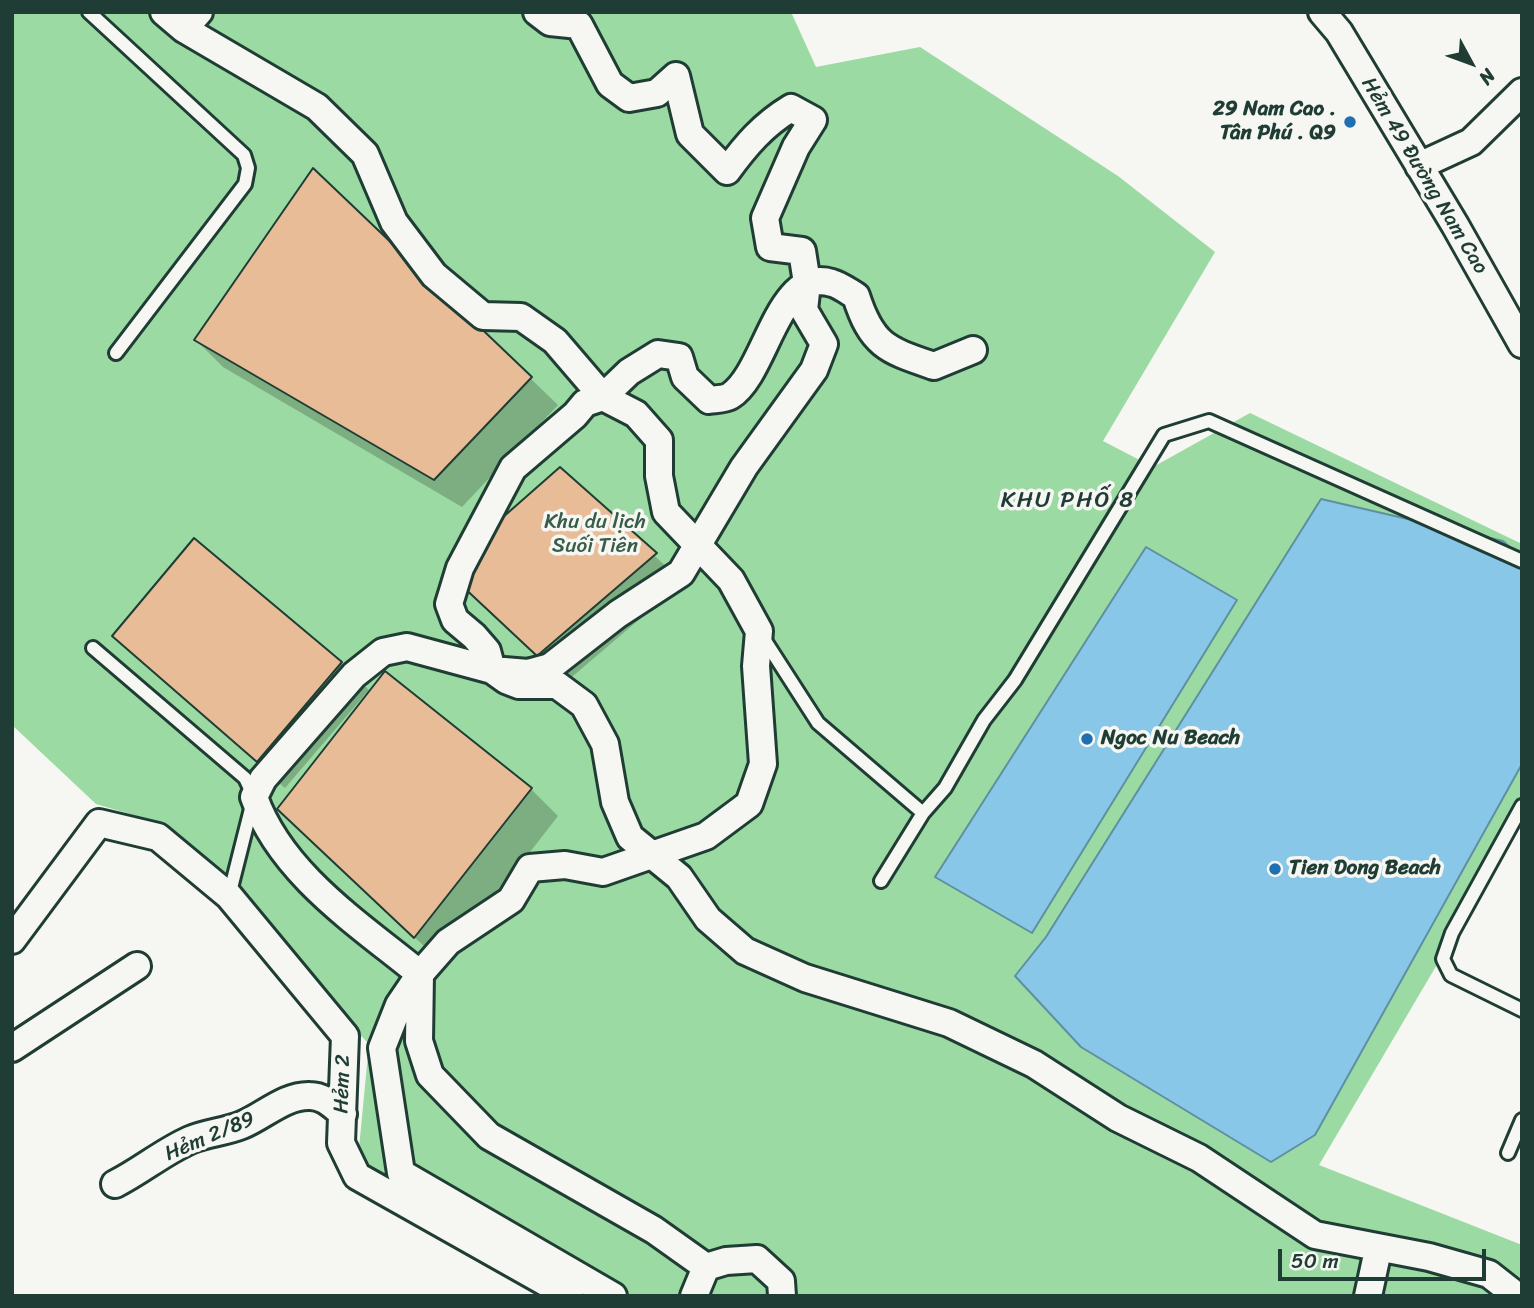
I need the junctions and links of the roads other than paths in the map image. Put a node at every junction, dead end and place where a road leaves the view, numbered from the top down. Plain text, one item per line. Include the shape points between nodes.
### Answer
1 (89, 12) edge
2 (537, 12) edge
3 (1322, 12) edge
4 (182, 18) edge
5 (1522, 92) edge
6 (1419, 166) junction
7 (807, 284) junction
8 (1511, 301) edge
9 (1522, 344) edge
10 (973, 350) dead end
11 (116, 354) dead end
12 (603, 397) junction
13 (697, 544) junction
14 (1522, 561) edge
15 (759, 631) junction
16 (93, 648) dead end
17 (492, 670) junction
18 (254, 797) junction
19 (1522, 806) edge
20 (923, 813) junction
21 (654, 855) junction
22 (881, 881) dead end
23 (229, 896) junction
24 (12, 940) edge
25 (136, 966) dead end
26 (420, 974) junction
27 (1522, 1010) edge
28 (12, 1048) edge
29 (343, 1114) junction
30 (1522, 1121) edge
31 (1508, 1153) dead end
32 (115, 1184) dead end
33 (1378, 1250) junction
34 (706, 1267) junction
35 (570, 1296) edge
36 (613, 1296) edge
37 (694, 1296) edge
38 (782, 1296) edge
39 (1368, 1296) edge
40 (1517, 1296) edge

1 - 11 lane via 244,155 248,168 245,184
2 - 7 street via 550,22 579,25 610,84 629,98 657,93 676,76 690,134 727,171 756,133 791,108 813,120 765,218 770,247 802,251
3 - 6 street, Hẻm 49 Đường Nam Cao via 1339,32
4 - 12 street via 317,107 365,155 394,222 434,275 483,316 522,317 555,341
5 - 6 street via 1471,142
6 - 8 street, Hẻm 49 Đường Nam Cao
7 - 10 street via 831,282 856,296 865,325 890,351 934,366
7 - 12 street via 780,309 751,376 729,397 709,400 685,377 679,357 658,354 629,372
7 - 13 street via 804,310 824,344 814,370 744,467
8 - 9 street, Hẻm 49 Đường Nam Cao
12 - 13 street via 636,414 659,440 666,513
12 - 17 street via 585,402 513,468 460,568 449,604 455,620 487,651
13 - 15 street via 731,580
13 - 17 street via 681,573 550,667 528,673
14 - 20 lane via 1209,421 1164,435 1015,680 984,720 945,789
15 - 20 lane via 818,723
15 - 21 street via 756,666 763,764 749,804 706,836
16 - 18 lane via 245,778
17 - 18 street via 407,647 383,652 354,675 263,779
17 - 21 street via 519,685 557,685 584,705 606,744 615,802 630,837
18 - 23 lane
18 - 26 street via 281,850 334,903
19 - 27 lane via 1452,933 1443,959 1451,975
20 - 22 lane
21 - 26 street via 603,872 565,865 530,868 511,900 448,942
21 - 33 street via 679,877 708,919 745,951 805,978 949,1023 1034,1064 1118,1118 1199,1158 1315,1236
23 - 24 street, Hẻm 2 via 158,837 99,823
23 - 29 street, Hẻm 2 via 345,1035
25 - 28 street
26 - 34 street via 419,1041 430,1076 489,1136 654,1230
26 - 36 street via 399,1005 382,1048 401,1173
29 - 32 street, Hẻm 2/89 via 312,1096 290,1098 240,1126 168,1151
29 - 35 street, Hẻm 2 via 341,1143 357,1176
30 - 31 lane
33 - 39 street
33 - 40 street via 1429,1257 1489,1274
34 - 37 street
34 - 38 street via 757,1259 780,1281

